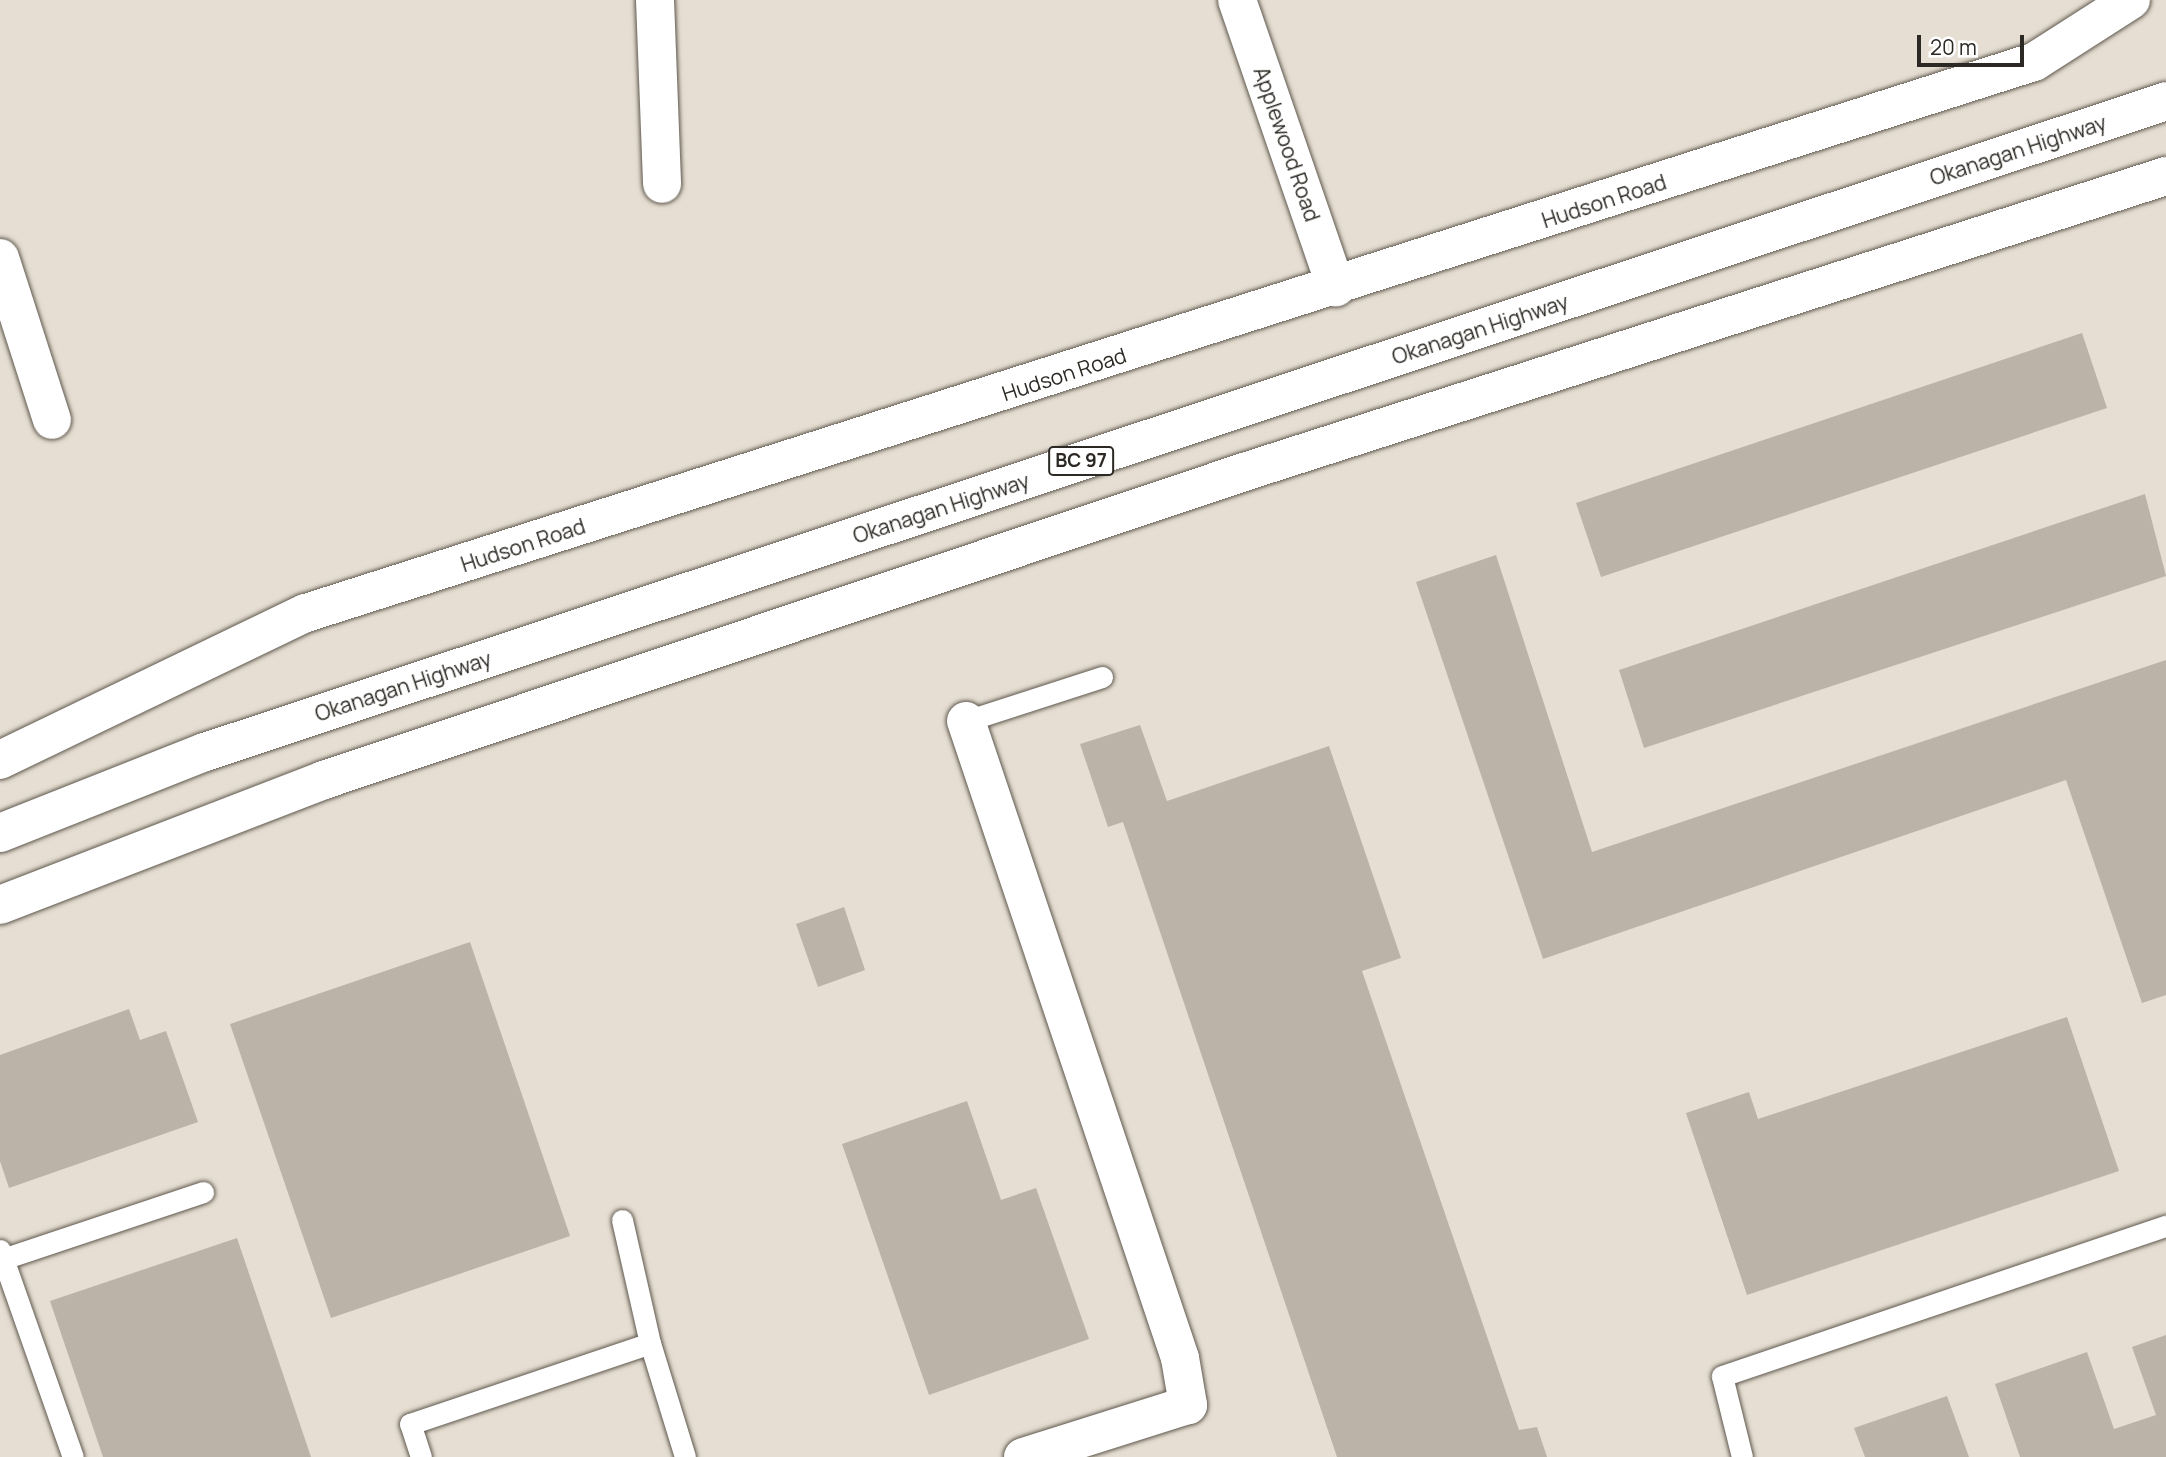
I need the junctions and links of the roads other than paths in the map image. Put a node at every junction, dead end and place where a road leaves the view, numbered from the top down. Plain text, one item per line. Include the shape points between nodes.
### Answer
1 (654, 0) edge
2 (1237, 0) edge
3 (2131, 0) edge
4 (2166, 101) edge
5 (2166, 176) edge
6 (662, 184) dead end
7 (0, 258) edge
8 (1336, 288) junction
9 (52, 419) dead end
10 (1102, 677) dead end
11 (966, 721) joint
12 (0, 761) edge
13 (0, 833) edge
14 (0, 905) edge
15 (203, 1192) dead end
16 (622, 1220) dead end
17 (2166, 1226) edge
18 (1, 1254) edge
19 (650, 1343) junction
20 (74, 1457) edge
21 (421, 1457) edge
22 (685, 1457) edge
23 (1023, 1457) edge
24 (1742, 1457) edge

1 - 6 main road
2 - 8 main road, Applewood Road
3 - 8 main road, Hudson Road via 2034,62
4 - 13 main road, Okanagan Highway / BC 97 via 205,752
5 - 14 main road via 1244,472 324,780
7 - 9 main road
8 - 12 main road, Hudson Road via 306,613
10 - 11 lane
11 - 23 main road via 1180,1358 1188,1405
15 - 18 lane
16 - 19 lane
17 - 24 lane via 1722,1376
18 - 20 lane
19 - 21 lane via 410,1424
19 - 22 lane

